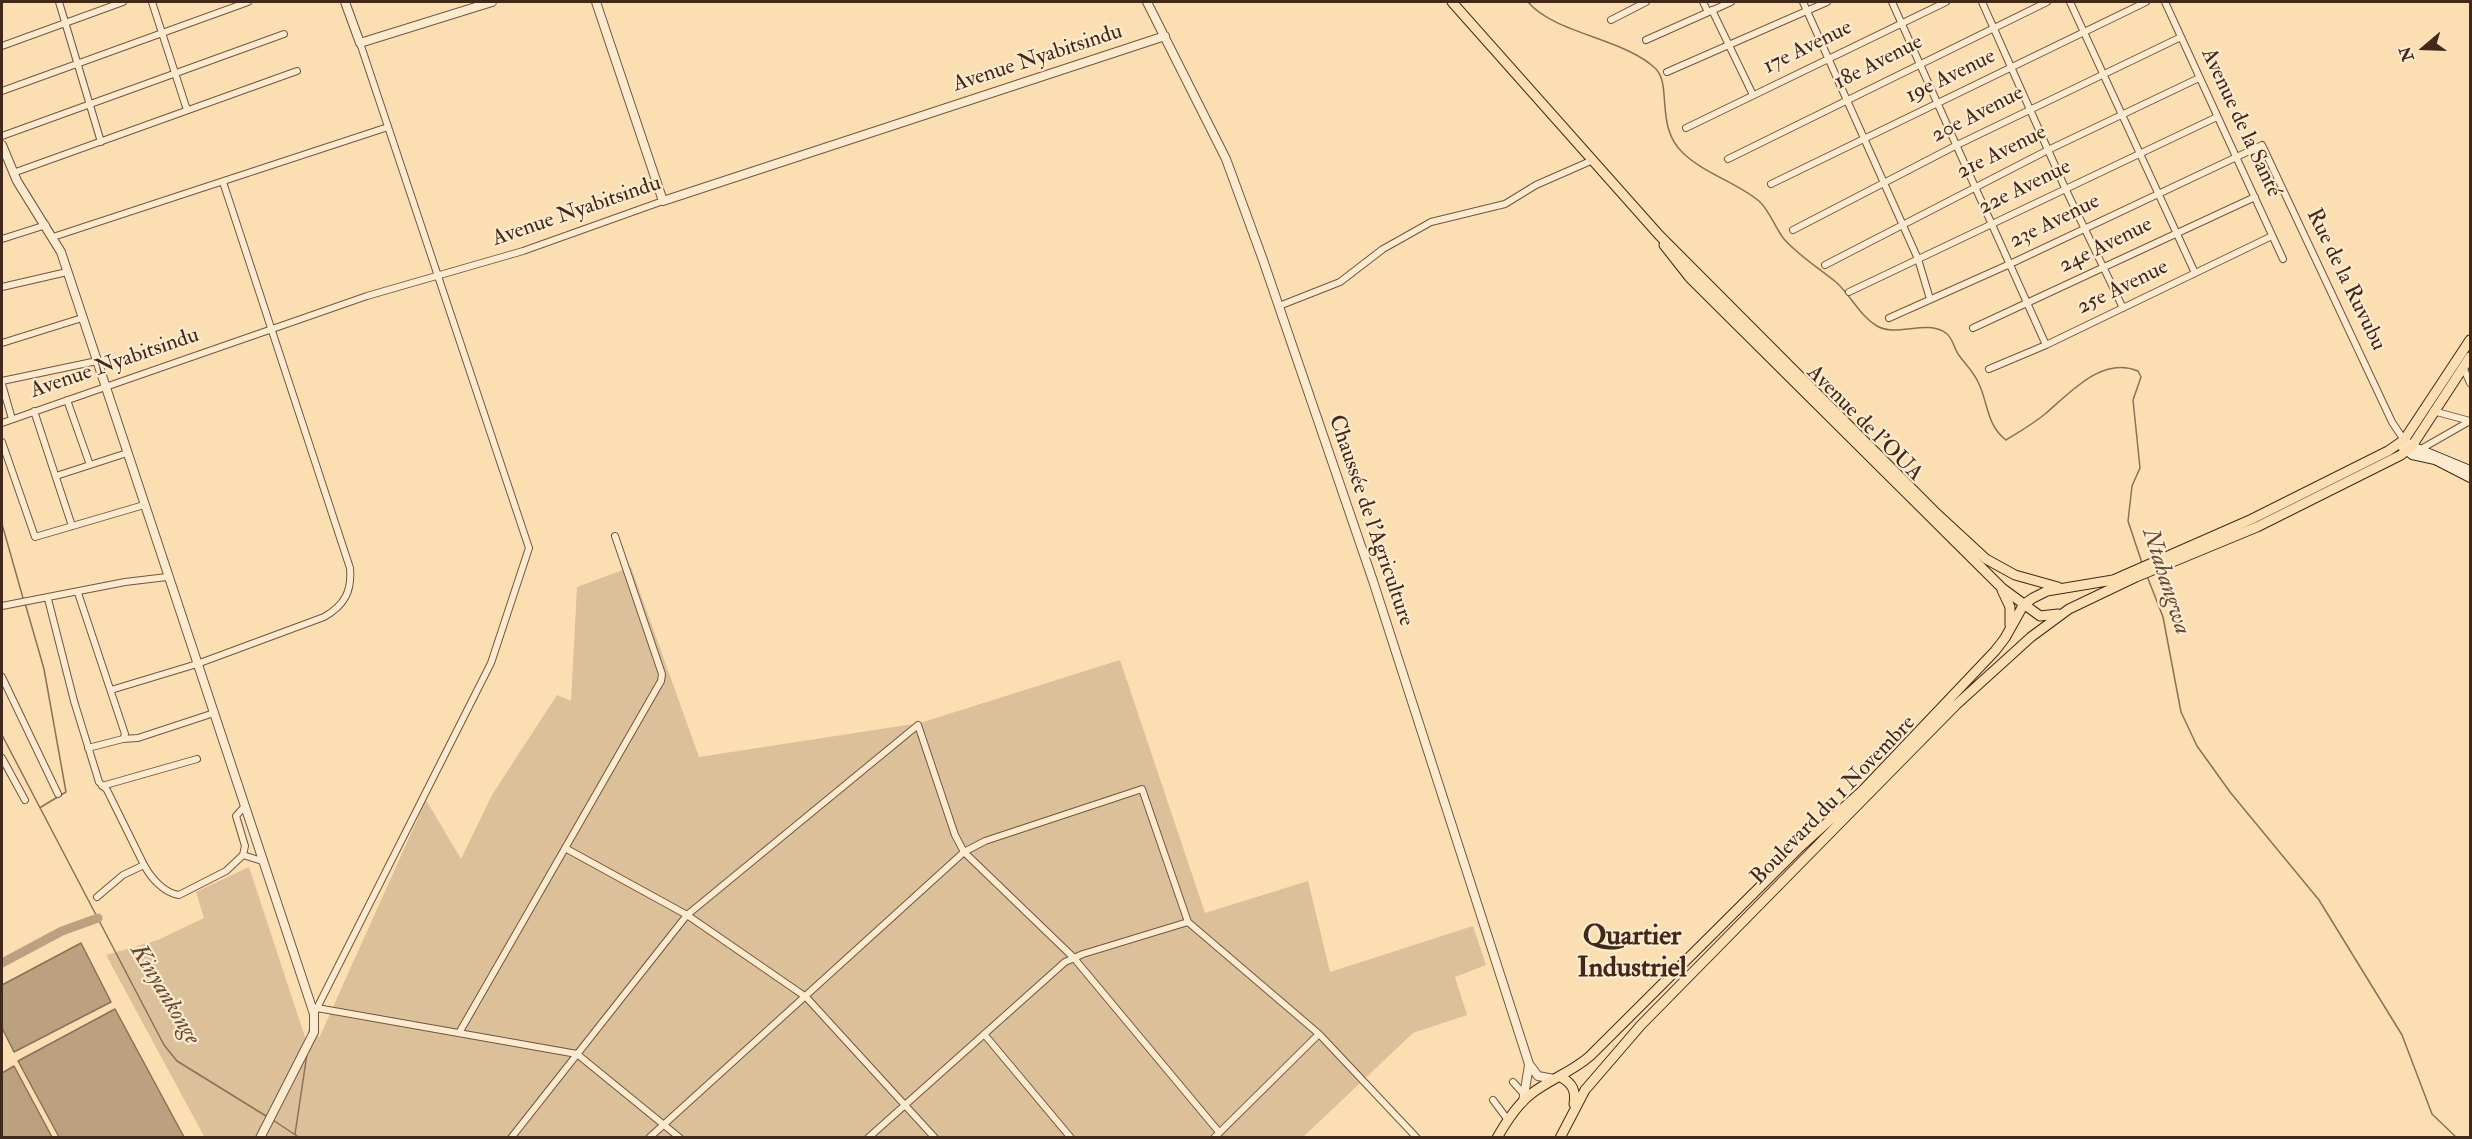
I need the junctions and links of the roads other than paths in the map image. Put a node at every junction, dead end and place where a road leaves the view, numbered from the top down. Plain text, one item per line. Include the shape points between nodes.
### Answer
1 (59, 2) edge
2 (123, 2) edge
3 (152, 2) edge
4 (248, 2) edge
5 (345, 2) edge
6 (492, 2) edge
7 (596, 2) edge
8 (1147, 2) edge
9 (1452, 2) edge
10 (1646, 2) edge
11 (1702, 2) edge
12 (1731, 2) edge
13 (1803, 2) edge
14 (1827, 2) edge
15 (1892, 2) edge
16 (1946, 2) edge
17 (1982, 2) edge
18 (2047, 2) edge
19 (2070, 2) edge
20 (2146, 2) edge
21 (2165, 2) edge
22 (1807, 10) junction
23 (1710, 11) junction
24 (1611, 20) dead end
25 (65, 23) junction
26 (1902, 23) junction
27 (1992, 27) junction
28 (2084, 33) junction
29 (162, 34) junction
30 (284, 34) dead end
31 (1165, 36) junction
32 (2181, 37) junction
33 (1646, 40) dead end
34 (360, 43) junction
35 (1727, 45) junction
36 (2, 46) edge
37 (1828, 58) junction
38 (1920, 63) junction
39 (76, 64) junction
40 (2012, 67) junction
41 (297, 71) dead end
42 (175, 72) junction
43 (1667, 72) dead end
44 (2102, 74) junction
45 (2199, 78) junction
46 (2, 91) edge
47 (1753, 95) junction
48 (1848, 99) junction
49 (88, 104) junction
50 (1939, 104) junction
51 (2030, 109) junction
52 (187, 110) junction
53 (2123, 114) junction
54 (2217, 117) junction
55 (388, 127) junction
56 (1686, 128) dead end
57 (2, 136) edge
58 (1865, 140) junction
59 (101, 142) junction
60 (2, 145) edge
61 (1957, 145) junction
62 (2262, 145) joint
63 (2048, 150) junction
64 (2140, 152) junction
65 (3, 155) edge
66 (2235, 156) junction
67 (1728, 159) dead end
68 (1593, 160) junction
69 (13, 173) junction
70 (223, 182) junction
71 (1884, 183) junction
72 (1771, 184) dead end
73 (1975, 186) junction
74 (2065, 188) junction
75 (2159, 193) junction
76 (2255, 197) junction
77 (663, 201) junction
78 (1902, 223) junction
79 (1991, 224) junction
80 (46, 225) junction
81 (2084, 227) junction
82 (1793, 230) dead end
83 (2178, 232) junction
84 (2272, 236) junction
85 (53, 237) junction
86 (2, 239) edge
87 (1918, 259) junction
88 (2283, 260) dead end
89 (2010, 264) junction
90 (1825, 265) dead end
91 (2104, 267) junction
92 (67, 272) junction
93 (2195, 273) junction
94 (439, 274) junction
95 (1692, 275) junction
96 (2, 287) edge
97 (1849, 292) dead end
98 (1930, 299) junction
99 (2028, 304) junction
100 (1279, 306) junction
101 (2123, 308) junction
102 (82, 318) junction
103 (1889, 318) dead end
104 (272, 328) junction
105 (1973, 328) dead end
106 (2470, 340) edge
107 (2, 343) edge
108 (2046, 345) junction
109 (2458, 357) junction
110 (2470, 357) edge
111 (97, 361) junction
112 (2463, 367) junction
113 (1989, 369) dead end
114 (2, 383) edge
115 (2470, 383) edge
116 (105, 385) junction
117 (67, 400) junction
118 (2423, 408) junction
119 (34, 411) junction
120 (2435, 411) junction
121 (12, 419) junction
122 (2470, 421) edge
123 (2, 423) edge
124 (2, 442) edge
125 (2401, 442) junction
126 (2413, 449) junction
127 (127, 453) junction
128 (90, 465) junction
129 (2470, 470) edge
130 (56, 476) junction
131 (2470, 478) edge
132 (144, 505) junction
133 (72, 526) junction
134 (615, 536) dead end
135 (2158, 564) junction
136 (2135, 574) junction
137 (167, 577) junction
138 (2002, 588) junction
139 (2066, 588) junction
140 (78, 593) junction
141 (48, 598) junction
142 (2024, 604) junction
143 (2, 606) edge
144 (2069, 609) junction
145 (2060, 614) junction
146 (2010, 628) junction
147 (196, 664) junction
148 (2, 677) edge
149 (111, 690) junction
150 (214, 713) junction
151 (1932, 722) junction
152 (123, 739) junction
153 (88, 748) junction
154 (2, 758) edge
155 (197, 759) dead end
156 (102, 786) junction
157 (58, 794) dead end
158 (25, 800) dead end
159 (245, 806) junction
160 (565, 848) junction
161 (964, 852) junction
162 (243, 855) junction
163 (262, 861) junction
164 (144, 865) junction
165 (98, 897) dead end
166 (687, 915) junction
167 (1188, 922) junction
168 (1715, 931) junction
169 (1724, 940) junction
170 (1073, 957) junction
171 (806, 997) junction
172 (316, 1011) junction
173 (459, 1033) junction
174 (984, 1034) junction
175 (1319, 1034) junction
176 (577, 1054) junction
177 (1529, 1064) junction
178 (1558, 1078) junction
179 (1513, 1082) dead end
180 (1523, 1097) junction
181 (1493, 1100) dead end
182 (906, 1104) junction
183 (1573, 1108) junction
184 (1508, 1120) junction
185 (663, 1125) junction
186 (1217, 1135) edge
187 (260, 1137) edge
188 (511, 1137) edge
189 (649, 1137) edge
190 (680, 1137) edge
191 (868, 1137) edge
192 (935, 1137) edge
193 (1071, 1137) edge
194 (1417, 1137) edge
195 (1497, 1137) edge
196 (1560, 1137) edge

1 - 25 street
2 - 25 street
3 - 29 street
4 - 29 street
5 - 34 street
6 - 34 street
7 - 77 street
8 - 31 street, Chaussée de l'Agriculture
9 - 68 main road, Avenue de l'OUA
10 - 24 street
11 - 23 street
12 - 23 street
13 - 22 street
14 - 22 street
15 - 26 street
16 - 26 street, 17e Avenue
17 - 27 street
18 - 27 street, 18e Avenue
19 - 28 street
20 - 28 street, 19e Avenue
21 - 32 street, Avenue de la Santé
22 - 35 street
22 - 37 street
23 - 33 street
23 - 35 street
25 - 36 street
25 - 39 street
26 - 37 street, 17e Avenue
26 - 38 street
27 - 38 street, 18e Avenue
27 - 40 street
28 - 40 street, 19e Avenue
28 - 44 street
29 - 39 street
29 - 42 street
30 - 42 street
31 - 77 street, Avenue Nyabitsindu
31 - 100 street, Chaussée de l'Agriculture via 1226,159
32 - 44 street, 20e Avenue
32 - 45 street, Avenue de la Santé
34 - 55 street
35 - 43 street
35 - 47 street
37 - 47 street, 17e Avenue
37 - 48 street
38 - 48 street, 18e Avenue
38 - 50 street
39 - 46 street
39 - 49 street
40 - 50 street, 19e Avenue
40 - 51 street
41 - 52 street
42 - 49 street
42 - 52 street
44 - 51 street, 20e Avenue
44 - 53 street
45 - 53 street, 21e Avenue
45 - 54 street, Avenue de la Santé
47 - 56 street, 17e Avenue
48 - 58 street
48 - 67 street, 18e Avenue
49 - 57 street
49 - 59 street
50 - 58 street, 19e Avenue
50 - 61 street
51 - 61 street, 20e Avenue
51 - 63 street
52 - 59 street
53 - 63 street, 21e Avenue
53 - 64 street
54 - 64 street, 22e Avenue
54 - 66 street, Avenue de la Santé
55 - 70 street
55 - 94 street
58 - 71 street
58 - 72 street, 19e Avenue
59 - 69 street
60 - 65 street
61 - 71 street, 20e Avenue
61 - 73 street
62 - 66 street, 23e Avenue
62 - 125 street, Rue de la Ruvubu
63 - 73 street, 21e Avenue
63 - 74 street
64 - 74 street, 22e Avenue
64 - 75 street
65 - 69 street
66 - 75 street, 23e Avenue
66 - 76 street, Avenue de la Santé
68 - 95 main road, Avenue de l'OUA via 1659,235 1672,258
68 - 100 street via 1536,185 1505,204 1431,222 1383,249 1340,282
69 - 80 street
70 - 85 street
70 - 104 street
71 - 78 street
71 - 82 street, 20e Avenue
73 - 78 street, 21e Avenue
73 - 79 street
74 - 79 street, 22e Avenue
74 - 81 street
75 - 81 street, 23e Avenue
75 - 83 street
76 - 83 street, 24e Avenue
76 - 84 street, Avenue de la Santé
77 - 94 street, Avenue Nyabitsindu via 523,251
78 - 87 street
78 - 90 street, 21e Avenue
79 - 87 street, 22e Avenue
79 - 89 street
80 - 85 street
80 - 86 street
81 - 89 street, 23e Avenue
81 - 91 street
83 - 91 street, 24e Avenue
83 - 93 street
84 - 88 street, Avenue de la Santé
84 - 93 street, 25e Avenue
85 - 92 street
87 - 97 street, 22e Avenue
87 - 98 street
89 - 98 street, 23e Avenue
89 - 99 street
91 - 99 street, 24e Avenue
91 - 101 street
92 - 96 street
92 - 102 street
93 - 101 street, 25e Avenue
94 - 104 street, Avenue Nyabitsindu
94 - 172 street via 529,548 491,663
95 - 138 main road, Avenue de l'OUA
95 - 139 main road, Avenue de l'OUA via 1975,550 2015,575
98 - 103 street, 23e Avenue
99 - 105 street, 24e Avenue
99 - 108 street
100 - 177 street, Chaussée de l'Agriculture via 1373,581
101 - 108 street, 25e Avenue
102 - 107 street
102 - 111 street
104 - 116 street, Avenue Nyabitsindu
104 - 147 street via 350,568 351,587 341,606 324,617
106 - 109 main road
108 - 113 street, 25e Avenue
109 - 112 street
109 - 118 main road
110 - 112 main road
111 - 114 street
111 - 116 street
112 - 115 street
112 - 120 main road
114 - 121 street
116 - 117 street, Avenue Nyabitsindu
116 - 127 street
117 - 119 street, Avenue Nyabitsindu
117 - 128 street
118 - 120 street
118 - 125 main road
119 - 121 street, Avenue Nyabitsindu
119 - 130 street
120 - 122 street
120 - 126 main road
121 - 123 street, Avenue Nyabitsindu
122 - 126 street
124 - 133 street via 33,535
125 - 126 main road
125 - 135 main road via 2324,485
126 - 129 main road
126 - 131 main road
126 - 135 main road via 2257,527
127 - 128 street
127 - 132 street
128 - 130 street
130 - 133 street
132 - 133 street
132 - 137 street
134 - 160 street via 662,677
135 - 136 main road, Boulevard du 1 Novembre
136 - 139 main road, Boulevard du 1 Novembre
136 - 144 main road, Boulevard du 1 Novembre
137 - 140 street
137 - 147 street
138 - 142 main road, Avenue de l'OUA
138 - 146 main road via 2010,608
139 - 142 main road, Boulevard du 1 Novembre via 2047,591
139 - 144 main road via 2072,598
140 - 141 street
140 - 149 street
141 - 143 street
141 - 153 street
142 - 145 main road, Avenue de l'OUA via 2040,616
142 - 146 main road, Boulevard du 1 Novembre
144 - 145 main road, Boulevard du 1 Novembre
145 - 151 main road, Boulevard du 1 Novembre
146 - 151 main road, Boulevard du 1 Novembre via 1995,651
147 - 149 street
147 - 150 street
148 - 157 street
149 - 152 street via 125,734
150 - 152 street via 138,738
150 - 159 street
151 - 168 main road, Boulevard du 1 Novembre
151 - 169 main road, Boulevard du 1 Novembre
152 - 153 street
153 - 156 street
154 - 158 street
155 - 156 street
156 - 164 street
159 - 162 street via 236,816 245,846
159 - 163 street
160 - 166 street
160 - 173 street
161 - 166 street via 918,725
161 - 167 street via 985,841 1142,789
161 - 170 street
161 - 171 street
162 - 163 street
162 - 164 street via 226,871 179,895 157,883
163 - 172 street
164 - 165 street via 123,875
166 - 171 street
166 - 176 street
167 - 170 street
167 - 175 street
168 - 169 main road
168 - 178 main road, Boulevard du 1 Novembre via 1590,1056
169 - 183 main road, Boulevard du 1 Novembre via 1641,1024
170 - 174 street
170 - 186 street
171 - 182 street
171 - 185 street
172 - 173 street
172 - 187 street via 314,1032
173 - 176 street
174 - 182 street
174 - 193 street
175 - 186 street
175 - 194 street
176 - 185 street
176 - 188 street
177 - 178 street via 1538,1076
177 - 180 street, Chaussée de l'Agriculture
178 - 180 main road, Boulevard du 1 Novembre
178 - 183 main road via 1575,1091
179 - 180 street
180 - 184 main road, Boulevard du 1 Novembre
181 - 184 street
182 - 191 street
182 - 192 street
183 - 196 main road, Boulevard du 1 Novembre
184 - 195 main road, Boulevard du 1 Novembre
185 - 189 street
185 - 190 street

